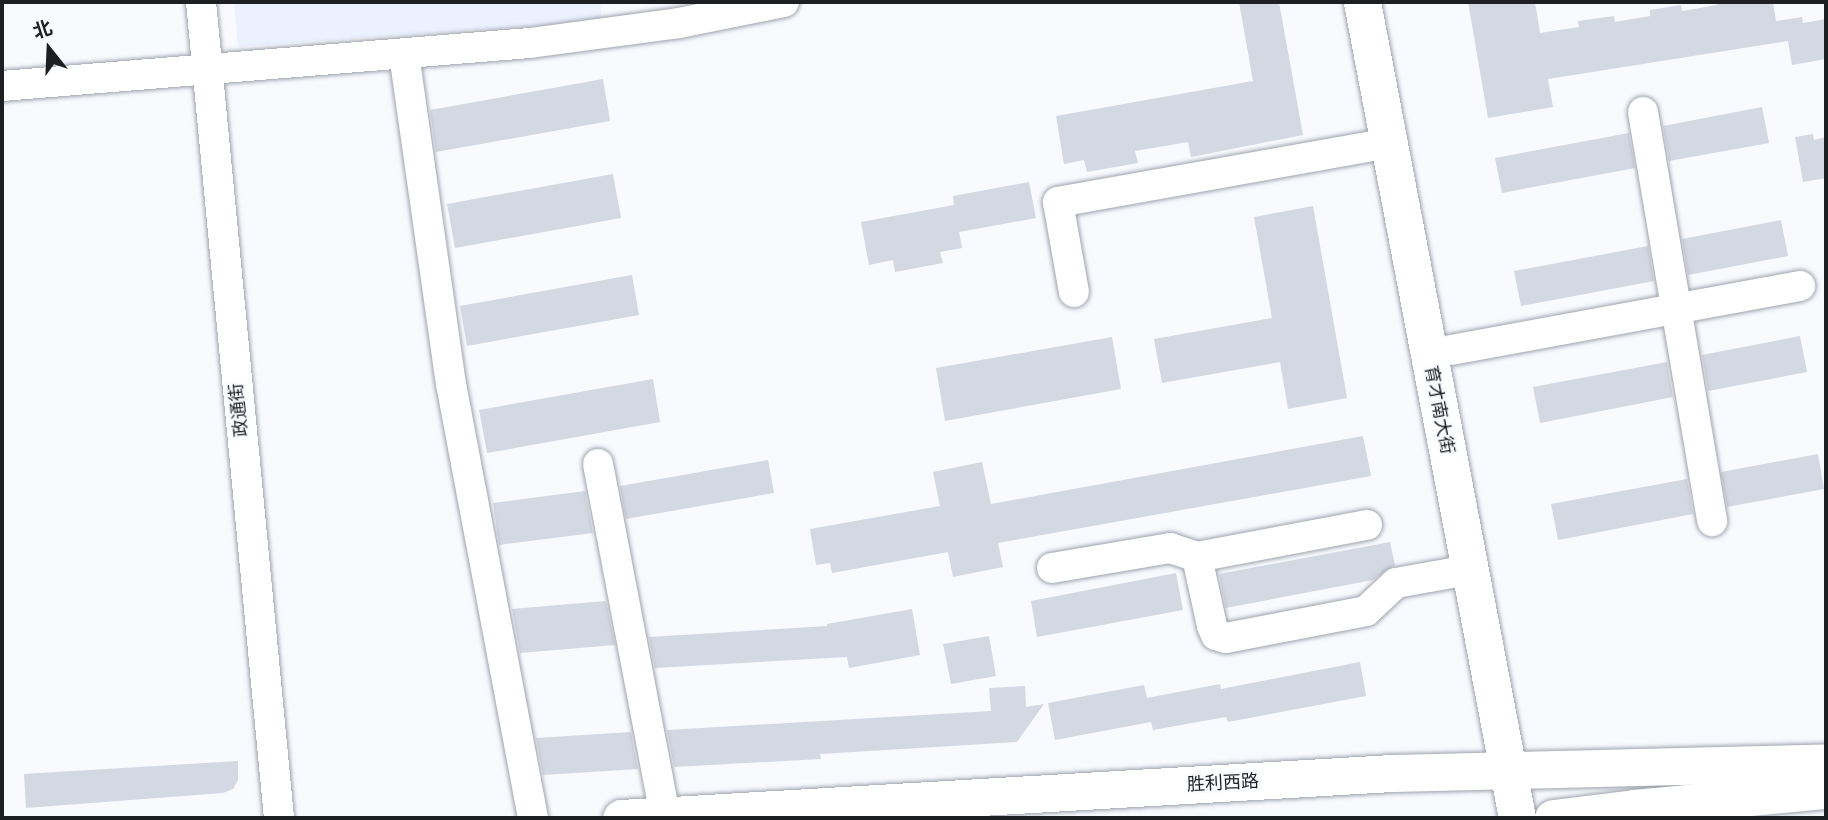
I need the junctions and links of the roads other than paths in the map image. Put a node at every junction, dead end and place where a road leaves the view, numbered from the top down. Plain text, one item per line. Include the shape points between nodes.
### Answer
1 (201, 2) edge
2 (784, 2) edge
3 (1362, 2) edge
4 (1385, 2) edge
5 (404, 54) junction
6 (206, 69) junction
7 (2, 86) edge
8 (1643, 112) dead end
9 (1389, 143) junction
10 (1800, 286) dead end
11 (1074, 292) dead end
12 (1676, 309) junction
13 (1451, 350) junction
14 (598, 464) dead end
15 (1712, 521) dead end
16 (1367, 524) dead end
17 (1197, 556) junction
18 (1052, 568) dead end
19 (1469, 569) junction
20 (1826, 762) edge
21 (1519, 770) junction
22 (1826, 790) edge
23 (665, 815) junction
24 (279, 818) edge
25 (533, 818) edge
26 (621, 818) edge
27 (1517, 818) edge
28 (1540, 818) edge
29 (1553, 818) edge

1 - 6 street, 政通街
2 - 5 street via 679,23
3 - 9 main road, 育才南大街
4 - 13 main road, 育才南大街
5 - 6 street
5 - 25 street via 451,384
6 - 7 street
6 - 24 street, 政通街
8 - 12 street
9 - 11 street via 1058,202
9 - 19 main road, 育才南大街
10 - 12 street
12 - 13 street
12 - 15 street
13 - 21 main road, 育才南大街
14 - 23 street
16 - 17 street
17 - 18 street via 1170,548
17 - 19 street via 1212,626 1216,635 1226,638 1366,611 1396,583
19 - 21 main road, 育才南大街
20 - 21 main road, 胜利西路
21 - 23 main road, 胜利西路
21 - 27 main road, 育才南大街
21 - 28 main road, 育才南大街
22 - 29 main road
23 - 26 main road, 胜利西路

